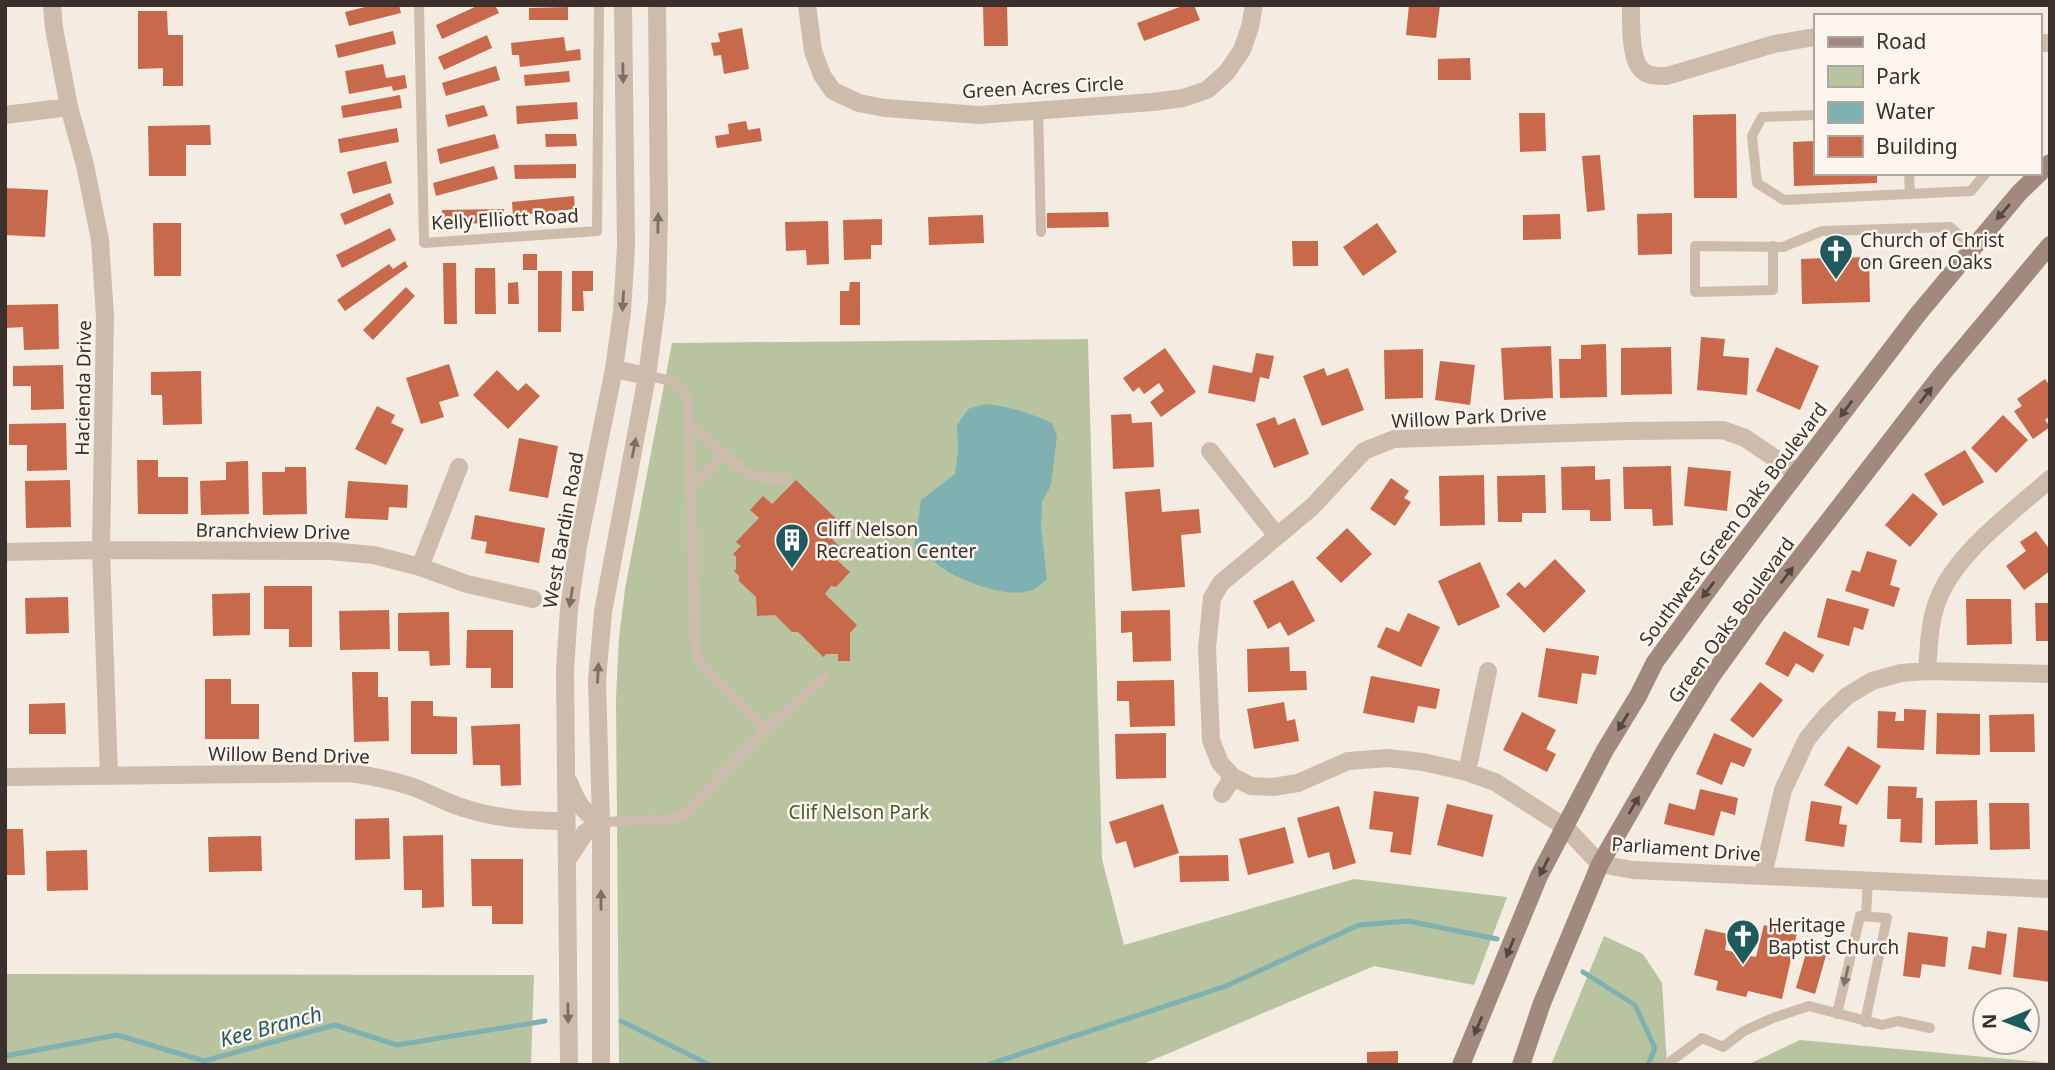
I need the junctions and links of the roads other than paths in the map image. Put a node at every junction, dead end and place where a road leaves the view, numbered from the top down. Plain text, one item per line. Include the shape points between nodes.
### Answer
1 (52, 5) edge
2 (419, 5) edge
3 (599, 5) edge
4 (623, 5) edge
5 (657, 5) edge
6 (807, 5) edge
7 (1254, 5) edge
8 (1631, 5) edge
9 (1814, 37) edge
10 (69, 107) junction
11 (1038, 110) junction
12 (5, 115) edge
13 (1814, 115) edge
14 (1909, 175) edge
15 (1984, 175) edge
16 (2037, 175) edge
17 (1910, 194) junction
18 (1041, 232) dead end
19 (2050, 245) edge
20 (1773, 246) junction
21 (1973, 247) junction
22 (614, 369) junction
23 (647, 376) junction
24 (689, 424) junction
25 (1210, 451) dead end
26 (725, 454) junction
27 (459, 467) dead end
28 (1797, 473) junction
29 (785, 479) dead end
30 (2050, 480) edge
31 (690, 487) junction
32 (1277, 536) junction
33 (101, 550) junction
34 (5, 552) edge
35 (419, 567) junction
36 (533, 600) dead end
37 (1489, 671) dead end
38 (1927, 671) junction
39 (2050, 674) edge
40 (824, 678) dead end
41 (766, 729) junction
42 (1467, 772) junction
43 (109, 776) junction
44 (566, 776) junction
45 (5, 777) edge
46 (1233, 778) junction
47 (1222, 794) dead end
48 (566, 821) junction
49 (601, 822) junction
50 (1565, 827) junction
51 (566, 861) junction
52 (1600, 864) junction
53 (1762, 875) junction
54 (1868, 880) junction
55 (2050, 889) edge
56 (1866, 916) junction
57 (1837, 1014) junction
58 (1865, 1022) junction
59 (1930, 1028) dead end
60 (601, 1063) edge
61 (569, 1064) edge
62 (1667, 1064) edge
63 (1461, 1065) edge
64 (1521, 1065) edge

1 - 10 street, Hacienda Drive
2 - 3 lane, Kelly Elliott Road via 424,243 597,231
4 -> 22 street, West Bardin Road via 625,247
23 -> 5 street via 657,301
6 - 11 street, Green Acres Circle via 813,51 822,75 833,91 859,103 979,115
7 - 11 street, Green Acres Circle via 1242,50 1207,90 1153,102
8 - 9 street via 1634,55 1640,68 1652,76
10 - 12 street
10 - 33 street, Hacienda Drive via 100,240 105,317
11 - 18 lane
13 - 17 lane via 1762,117 1752,136 1757,183 1784,200
14 - 17 lane
15 - 17 lane via 1971,191
16 -> 21 main road, Southwest Green Oaks Boulevard
52 -> 19 main road, Green Oaks Boulevard via 1733,646 1951,363
20 - 20 lane via 1695,246 1695,292 1773,290
20 - 21 lane via 1783,247 1822,231 1950,227
21 -> 28 main road, Southwest Green Oaks Boulevard
22 - 23 street
22 -> 44 street, West Bardin Road via 569,609
23 - 24 lane via 672,380 683,389
49 -> 23 street via 597,680 603,612
24 - 26 lane
24 - 31 lane
25 - 32 street
26 - 29 lane via 757,478
26 - 31 lane
27 - 35 street
28 - 32 street, Willow Park Drive via 1745,438 1723,430 1394,439 1364,451 1312,507
28 -> 50 main road, Southwest Green Oaks Boulevard via 1656,662
30 - 38 street via 1969,551 1954,571 1939,597
31 - 41 lane via 698,659
32 - 46 street, Willow Park Drive via 1221,583 1212,598 1207,648 1211,740 1220,763
33 - 34 street, Branchview Drive
33 - 35 street, Branchview Drive via 330,551 374,555
33 - 43 street, Hacienda Drive
35 - 36 street, Branchview Drive
37 - 42 street
38 - 39 street
38 - 53 street via 1872,681 1847,696 1807,739 1783,790
40 - 41 lane
41 - 49 lane via 682,817
42 - 46 street, Parliament Drive via 1388,758 1348,761 1298,783 1273,787 1251,786
42 - 50 street, Parliament Drive via 1495,782
43 - 45 street, Willow Bend Drive
43 - 48 street, Willow Bend Drive via 350,773 380,777 492,816
44 - 48 street, West Bardin Road
44 - 49 street via 578,804
46 - 47 street
48 - 51 street, West Bardin Road
49 - 51 street via 585,834
60 -> 49 street
50 - 52 street, Parliament Drive
50 -> 63 main road, Southwest Green Oaks Boulevard via 1539,876
51 -> 61 street, West Bardin Road
52 - 53 street, Parliament Drive via 1633,870
52 - 64 main road, Green Oaks Boulevard
53 - 54 street, Parliament Drive
54 - 55 street, Parliament Drive
54 - 56 lane
56 -> 57 lane via 1860,916
56 - 58 lane via 1887,918
57 - 58 lane
57 - 62 lane via 1809,1006 1744,1031 1723,1047 1702,1038
58 - 59 lane via 1882,1026 1898,1021

